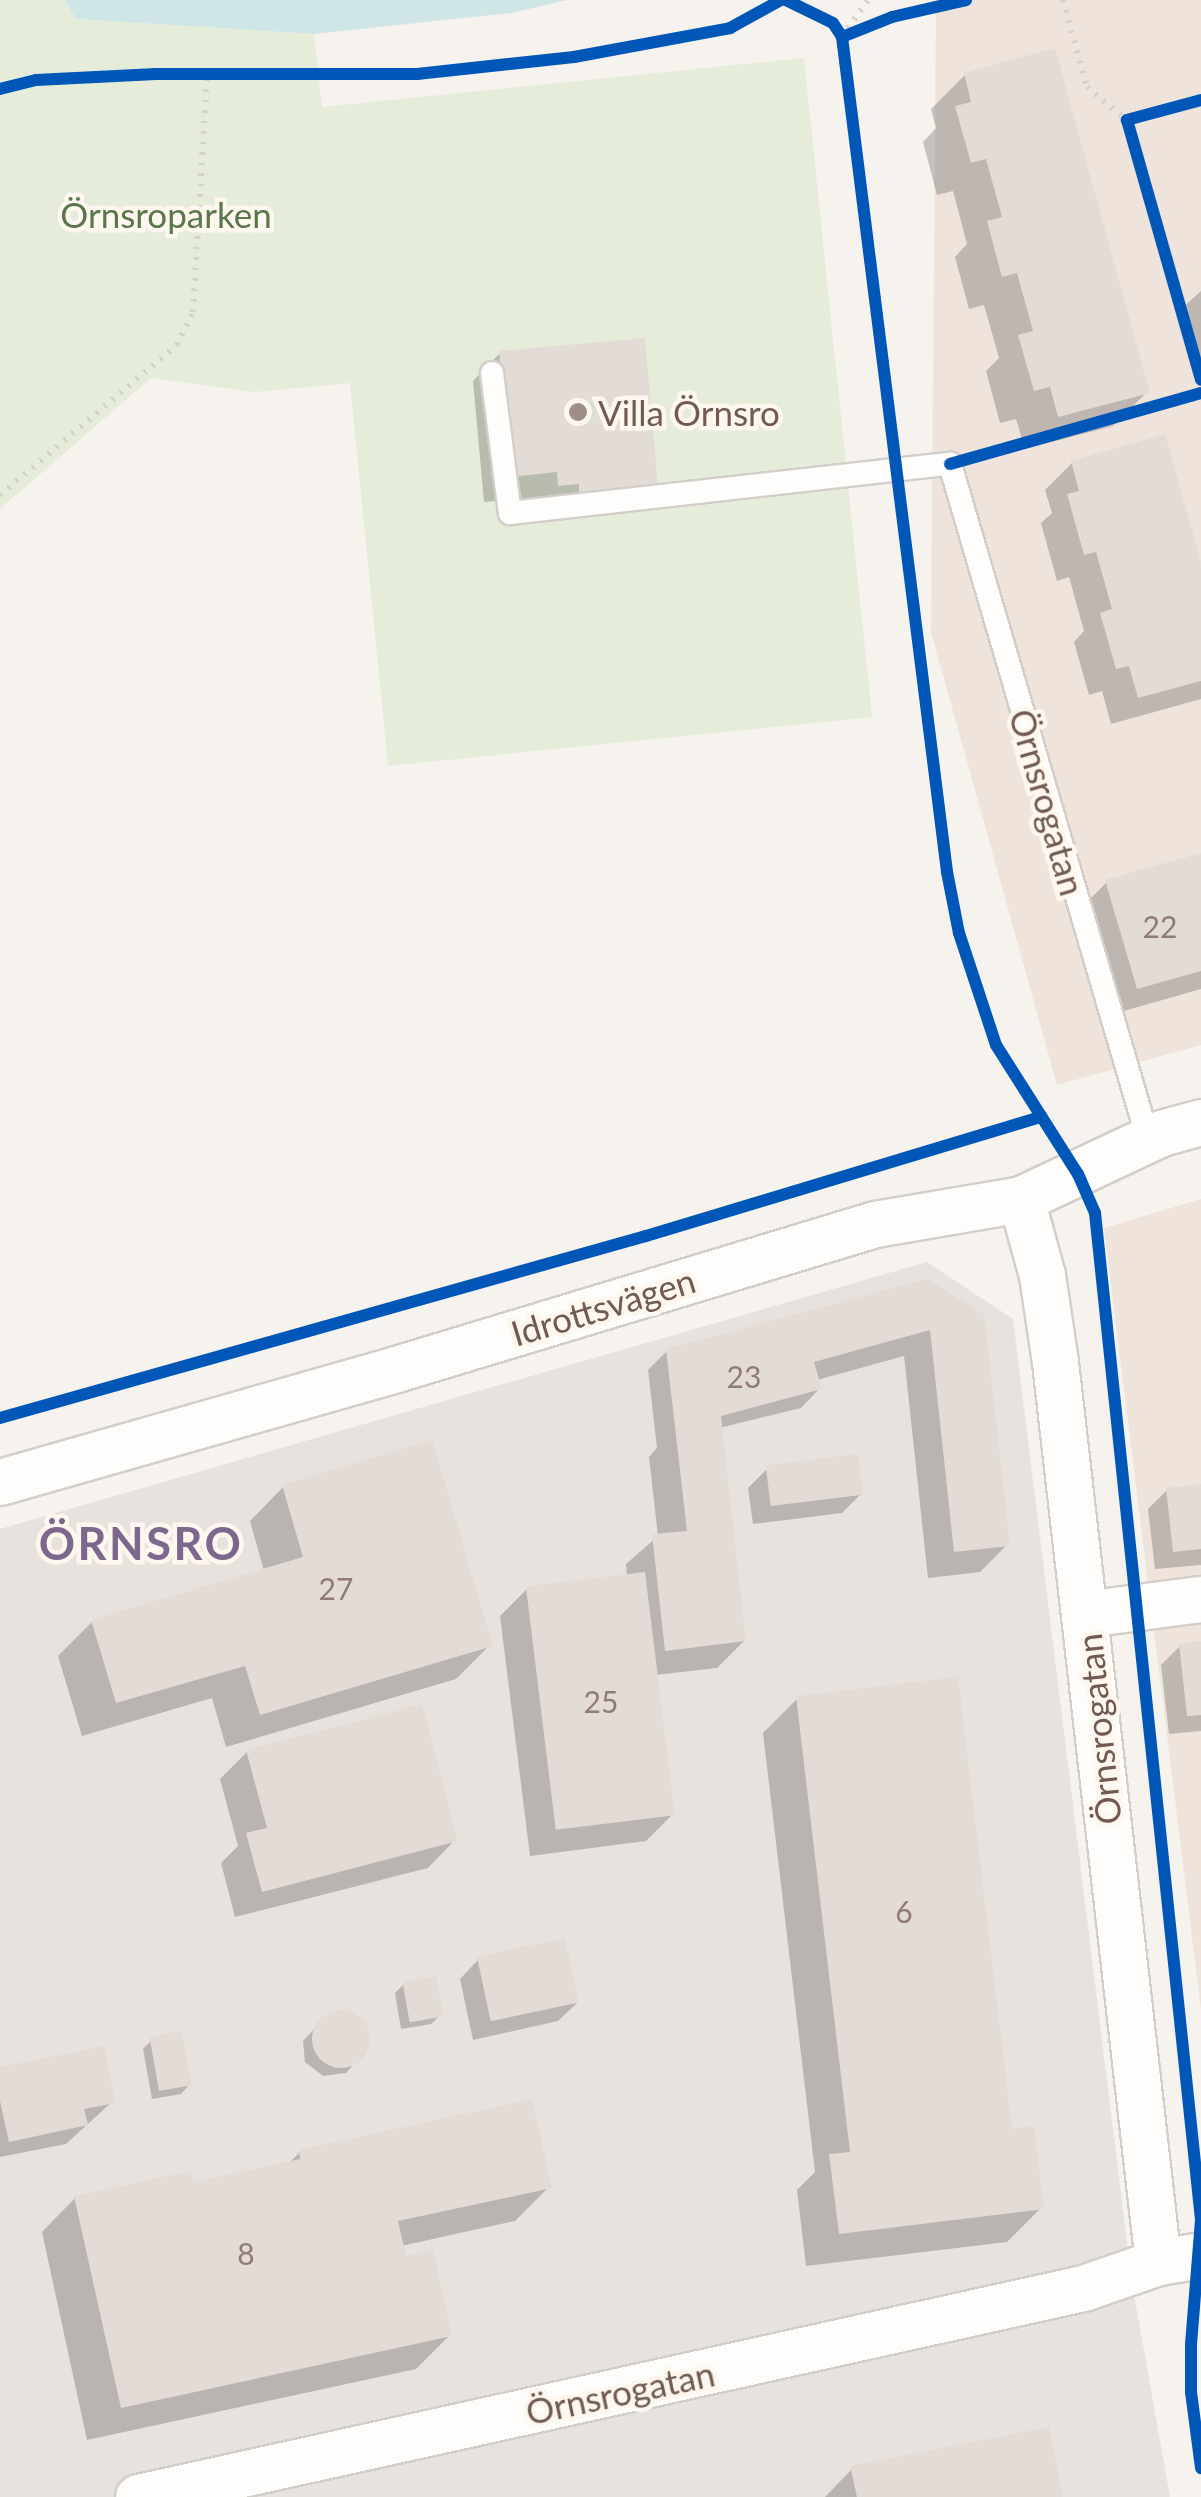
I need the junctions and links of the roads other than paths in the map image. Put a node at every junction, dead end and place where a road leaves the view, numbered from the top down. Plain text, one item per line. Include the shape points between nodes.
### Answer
1 (492, 373) dead end
2 (1201, 1122) edge
3 (1148, 1139) junction
4 (1021, 1198) junction
5 (0, 1482) edge
6 (1201, 1598) edge
7 (1085, 1614) junction
8 (1180, 2259) edge
9 (138, 2497) edge

1 - 3 lane, Örnsrogatan via 510,513 950,464
2 - 3 street, Idrottsvägen
3 - 4 street, Idrottsvägen
4 - 5 street, Idrottsvägen via 874,1224
4 - 7 street, Örnsrogatan via 1042,1275
6 - 7 street
7 - 8 street, Örnsrogatan
8 - 9 street, Örnsrogatan via 1083,2288

